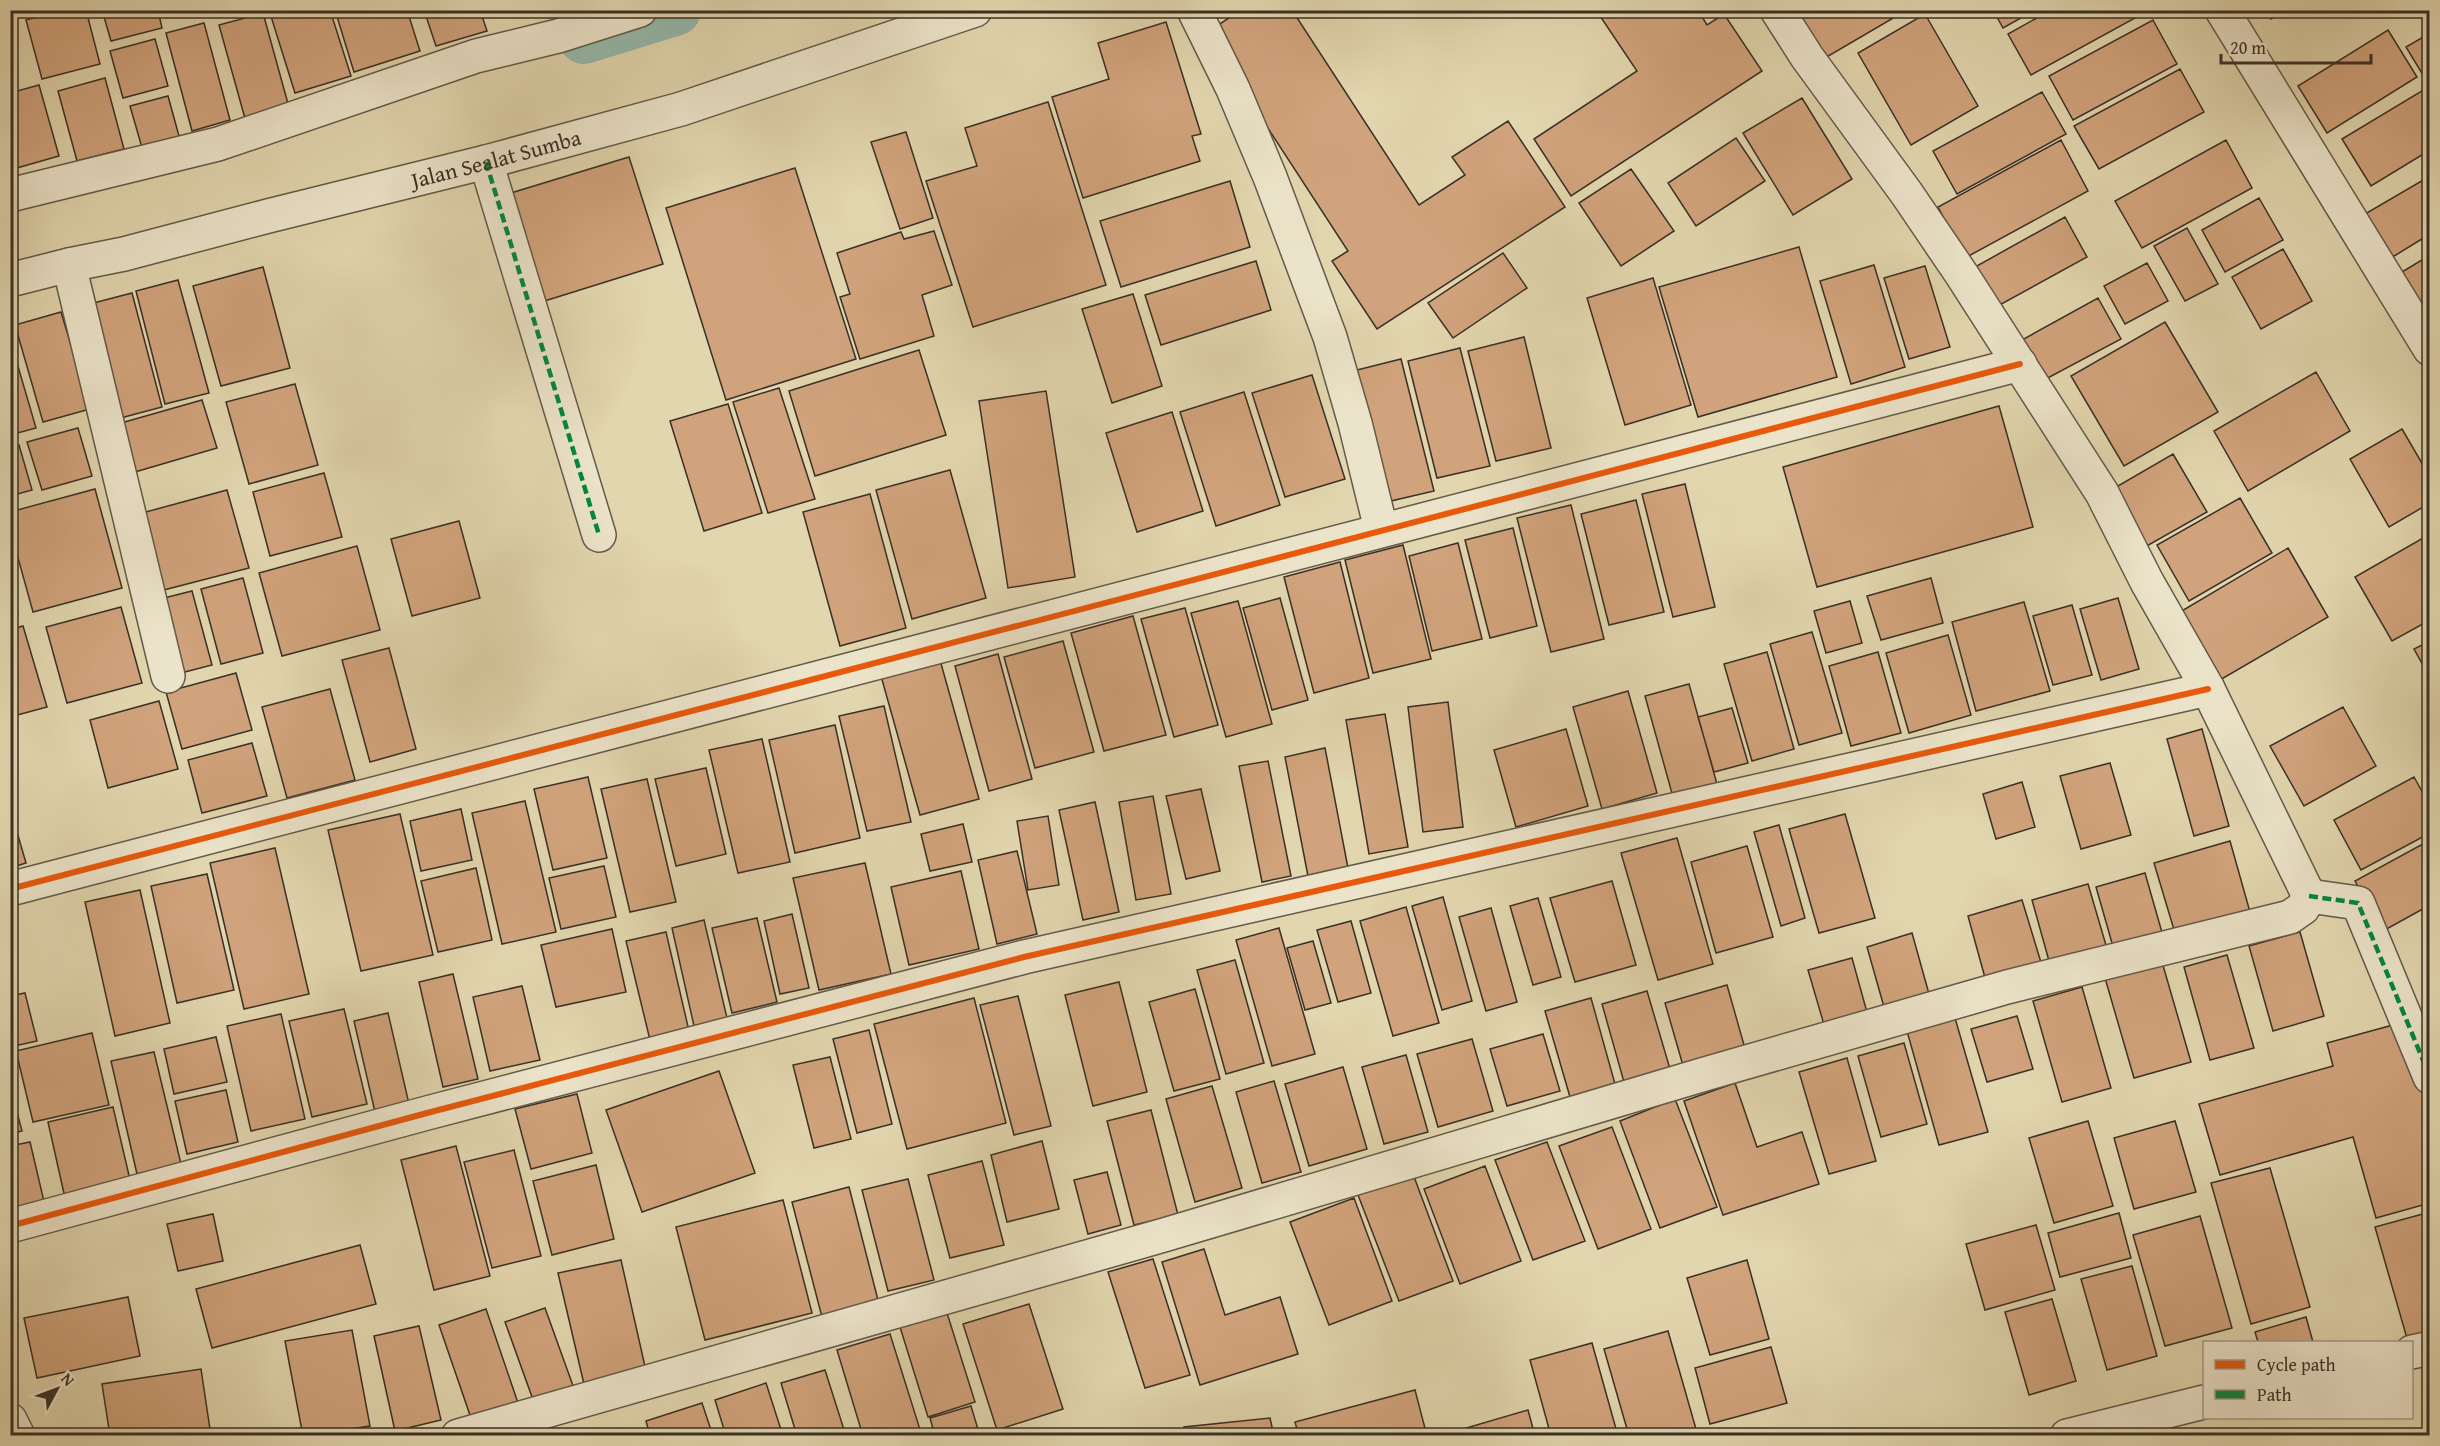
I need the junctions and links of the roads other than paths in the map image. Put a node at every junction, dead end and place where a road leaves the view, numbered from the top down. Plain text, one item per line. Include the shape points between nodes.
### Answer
1 (640, 10) edge
2 (975, 10) edge
3 (1194, 10) edge
4 (1777, 10) edge
5 (2222, 10) edge
6 (486, 162) junction
7 (10, 195) edge
8 (69, 265) junction
9 (10, 280) edge
10 (2430, 349) edge
11 (2020, 364) junction
12 (1381, 529) junction
13 (599, 535) dead end
14 (168, 676) dead end
15 (2208, 689) junction
16 (10, 889) edge
17 (2309, 896) junction
18 (2430, 1077) edge
19 (10, 1226) edge
20 (2430, 1348) edge
21 (2413, 1352) edge
22 (2203, 1402) edge
23 (10, 1420) edge
24 (18, 1436) edge
25 (458, 1436) edge
26 (2067, 1436) edge

1 - 7 street via 476,56 218,144
2 - 6 street, Jalan Sealat Sumba via 681,109
3 - 12 street via 1270,177 1330,337
4 - 11 street
5 - 10 street
6 - 8 street, Jalan Sealat Sumba
6 - 13 street
8 - 9 street, Jalan Sealat Sumba
8 - 14 street
11 - 12 street
11 - 15 street via 2102,493
12 - 16 street
15 - 17 street
15 - 19 street via 1024,957
17 - 18 street via 2358,903
17 - 25 street via 2303,908 2290,917 2007,987 1164,1235
20 - 21 street
22 - 26 street
23 - 24 street

